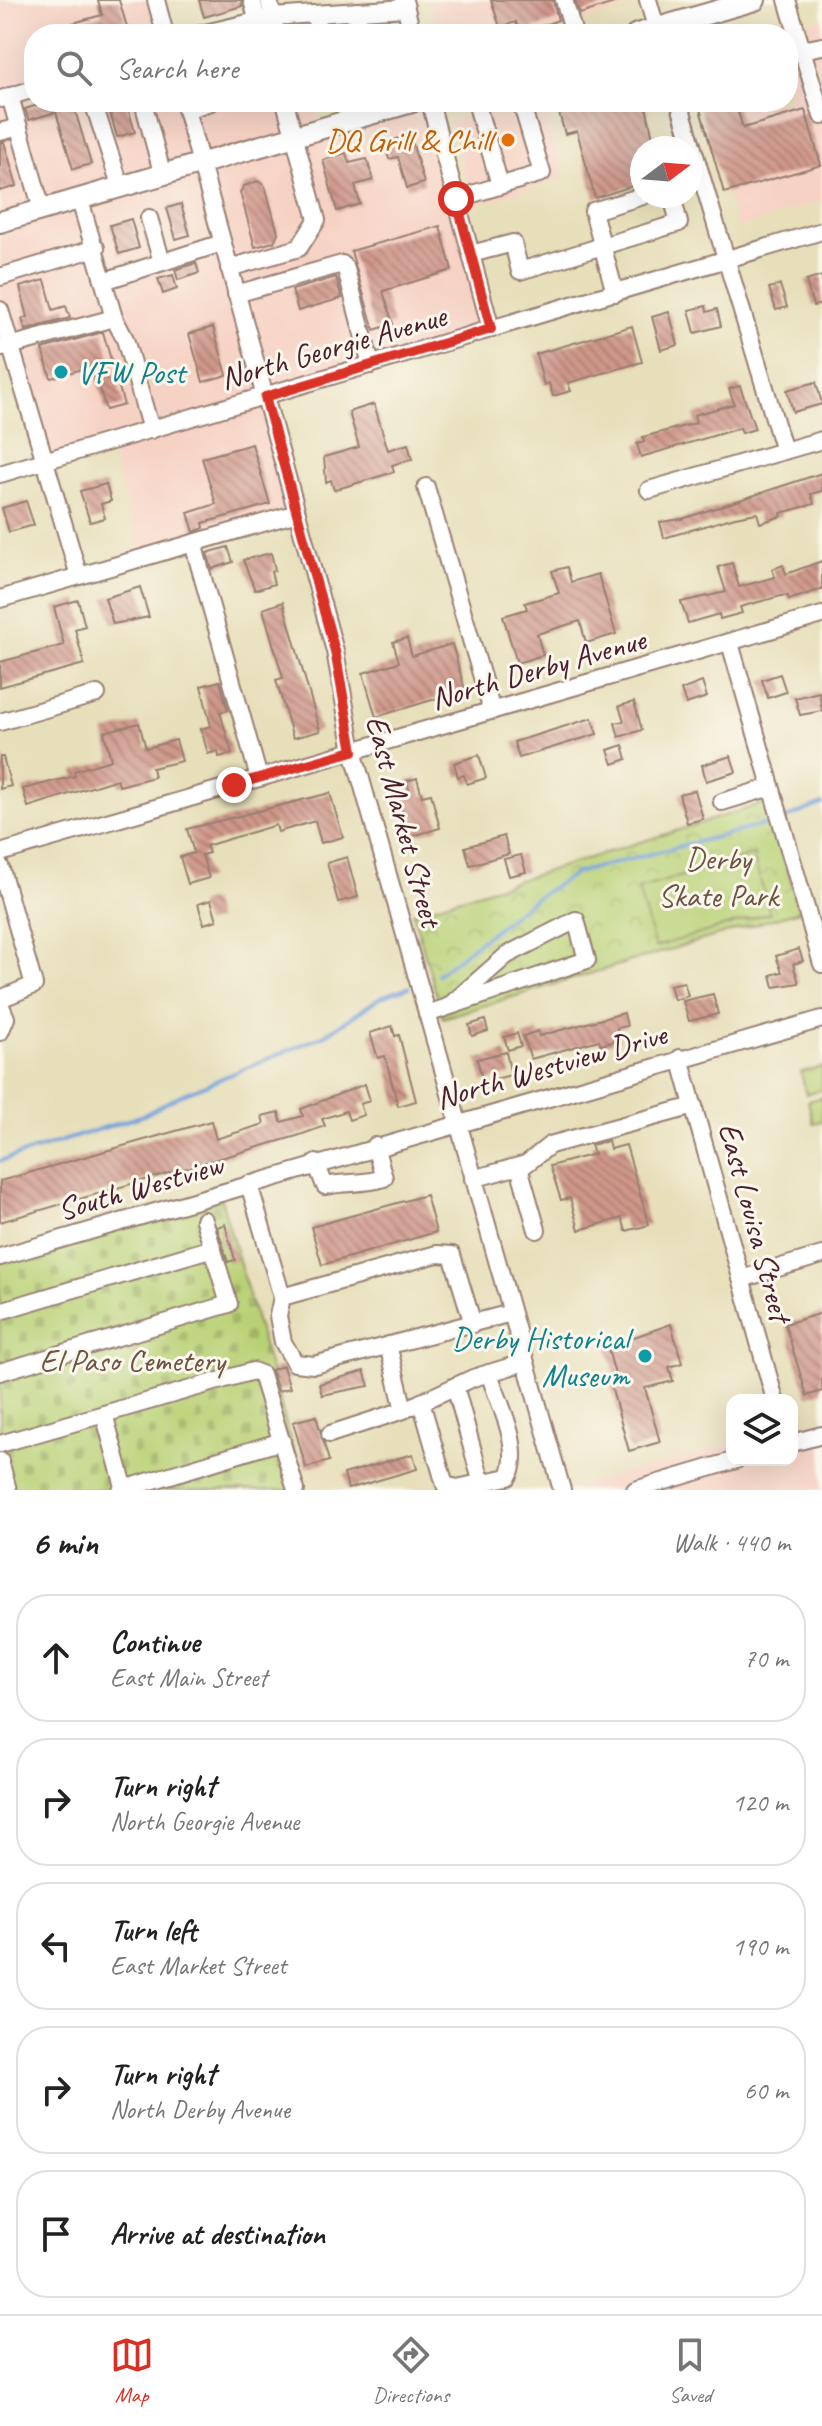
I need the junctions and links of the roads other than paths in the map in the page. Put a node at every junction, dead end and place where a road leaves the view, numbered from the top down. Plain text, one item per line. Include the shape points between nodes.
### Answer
1 (156, 0) edge
2 (252, 0) edge
3 (269, 0) edge
4 (564, 0) edge
5 (648, 0) edge
6 (755, 0) edge
7 (787, 0) edge
8 (405, 4) edge
9 (356, 11) junction
10 (314, 14) junction
11 (162, 24) edge
12 (265, 24) edge
13 (267, 24) edge
14 (278, 24) edge
15 (317, 24) edge
16 (359, 24) edge
17 (410, 24) edge
18 (571, 24) edge
19 (650, 24) edge
20 (676, 24) edge
21 (791, 24) edge
22 (822, 46) edge
23 (798, 51) edge
24 (798, 59) edge
25 (5, 98) edge
26 (96, 112) edge
27 (146, 112) edge
28 (187, 112) edge
29 (288, 112) edge
30 (379, 112) edge
31 (433, 112) edge
32 (479, 112) edge
33 (524, 112) edge
34 (681, 112) edge
35 (822, 116) edge
36 (19, 127) junction
37 (0, 132) edge
38 (686, 136) edge
39 (295, 137) junction
40 (201, 165) junction
41 (163, 176) junction
42 (500, 185) junction
43 (121, 188) junction
44 (702, 195) edge
45 (456, 199) junction
46 (80, 200) junction
47 (630, 200) edge
48 (675, 208) edge
49 (42, 210) junction
50 (149, 218) dead end
51 (0, 222) edge
52 (822, 231) edge
53 (222, 243) junction
54 (603, 246) junction
55 (96, 248) junction
56 (471, 254) junction
57 (727, 259) junction
58 (162, 262) junction
59 (229, 268) junction
60 (0, 277) edge
61 (104, 281) junction
62 (615, 293) junction
63 (236, 294) junction
64 (0, 310) edge
65 (114, 318) junction
66 (491, 329) junction
67 (5, 348) edge
68 (371, 365) junction
69 (265, 397) junction
70 (151, 430) junction
71 (822, 440) edge
72 (784, 451) junction
73 (44, 461) junction
74 (0, 474) edge
75 (426, 487) dead end
76 (649, 490) dead end
77 (297, 513) junction
78 (193, 543) junction
79 (79, 576) junction
80 (0, 599) edge
81 (822, 615) edge
82 (730, 643) junction
83 (97, 694) dead end
84 (492, 711) junction
85 (0, 722) edge
86 (353, 751) junction
87 (259, 778) junction
88 (771, 787) junction
89 (722, 802) dead end
90 (0, 853) edge
91 (0, 866) edge
92 (3, 887) edge
93 (822, 964) edge
94 (0, 1002) edge
95 (449, 1006) junction
96 (427, 1014) junction
97 (822, 1019) edge
98 (0, 1032) edge
99 (680, 1058) junction
100 (694, 1106) junction
101 (457, 1122) junction
102 (375, 1146) junction
103 (316, 1163) junction
104 (519, 1167) junction
105 (296, 1169) joint
106 (473, 1179) junction
107 (249, 1184) junction
108 (204, 1220) dead end
109 (537, 1230) dead end
110 (213, 1248) junction
111 (822, 1255) edge
112 (0, 1257) edge
113 (741, 1279) junction
114 (282, 1297) junction
115 (0, 1311) edge
116 (511, 1313) junction
117 (473, 1324) junction
118 (388, 1345) junction
119 (525, 1362) junction
120 (0, 1372) edge
121 (489, 1373) junction
122 (455, 1386) junction
123 (773, 1394) edge
124 (421, 1402) junction
125 (404, 1410) junction
126 (104, 1414) junction
127 (330, 1434) dead end
128 (822, 1435) edge
129 (282, 1441) junction
130 (798, 1441) edge
131 (0, 1444) edge
132 (0, 1461) edge
133 (726, 1463) edge
134 (482, 1484) junction
135 (8, 1490) edge
136 (124, 1490) edge
137 (296, 1490) edge
138 (562, 1490) edge
139 (635, 1490) edge

1 - 11 street
2 - 12 street
3 - 13 street
4 - 18 street
5 - 19 street
6 - 20 main road
7 - 21 street
8 - 9 street
8 - 17 street
9 - 10 street
9 - 16 street
10 - 14 street
10 - 15 street
22 - 23 street
24 - 35 street
25 - 36 street
26 - 43 street
27 - 41 street
28 - 40 street, East Market Street
29 - 39 street
30 - 39 main road
31 - 45 street
32 - 42 street
33 - 42 street via 542,173
34 - 38 street
36 - 37 street
36 - 49 street
39 - 40 main road
39 - 59 street via 317,220 299,248
40 - 41 main road
40 - 53 street, East Market Street
41 - 43 main road
42 - 45 street
43 - 46 main road
44 - 57 street
45 - 56 street
46 - 49 main road
46 - 55 street
47 - 54 street via 593,211
48 - 54 street via 679,223
49 - 51 main road
50 - 58 street
52 - 57 street, North Georgie Avenue
53 - 58 street
53 - 59 street, East Market Street
54 - 56 street via 520,271 513,243
54 - 62 street
55 - 60 street
55 - 61 street
56 - 66 street
57 - 62 street, North Georgie Avenue
57 - 72 street
58 - 61 street
59 - 63 street, East Market Street
61 - 65 street
62 - 66 street, North Georgie Avenue
63 - 68 street via 342,264
63 - 69 street, East Market Street
64 - 67 street
65 - 67 street
65 - 70 street
66 - 68 street, North Georgie Avenue
67 - 73 street
68 - 69 street, North Georgie Avenue
69 - 70 street, North Georgie Avenue
69 - 77 street, East Market Street
70 - 73 street, North Georgie Avenue
71 - 72 street
72 - 76 street
73 - 74 street, North Georgie Avenue
73 - 79 street
75 - 84 street
77 - 78 street
77 - 86 street, East Market Street via 335,651
78 - 79 street
78 - 87 street
79 - 80 street
81 - 82 street, North Derby Avenue
82 - 84 street, North Derby Avenue
82 - 88 street
83 - 85 street
84 - 86 street, North Derby Avenue
86 - 87 street, North Derby Avenue
86 - 96 street, East Market Street
87 - 90 street, North Derby Avenue
88 - 89 street
88 - 93 street
91 - 92 street
92 - 94 street via 34,985
94 - 98 street via 6,1018
95 - 95 street via 587,960 576,920 507,955
95 - 96 street
96 - 101 street, East Market Street
97 - 99 street, North Westview Drive
99 - 100 street, East Louisa Street
99 - 101 street, North Westview Drive
100 - 104 street via 550,1145
100 - 113 street, East Louisa Street
101 - 102 street, North Westview Drive
101 - 106 street, East Market Street
102 - 103 street, North Westview Drive
102 - 103 street via 384,1178 374,1181 325,1186
103 - 105 street, North Westview Drive
104 - 106 street
104 - 109 street
105 - 107 street, South Westview
106 - 116 street, East Market Street
107 - 112 street, South Westview
107 - 114 street
108 - 110 street
110 - 115 street
110 - 120 street via 229,1304
111 - 113 street
113 - 123 street, East Louisa Street
114 - 117 street via 437,1254 452,1255
114 - 118 street via 278,1316 283,1342 295,1363 314,1365
116 - 117 street
116 - 119 street, East Market Street
117 - 118 street
118 - 125 street
119 - 121 street
119 - 138 street, East Market Street
121 - 122 street
121 - 134 street via 515,1465 508,1477
122 - 124 street
122 - 134 street
124 - 125 street
124 - 134 street via 445,1485
125 - 127 street
126 - 129 street via 253,1371 261,1374
126 - 131 street
126 - 136 street
128 - 130 street
129 - 136 street
129 - 137 street
132 - 135 street
133 - 139 street

